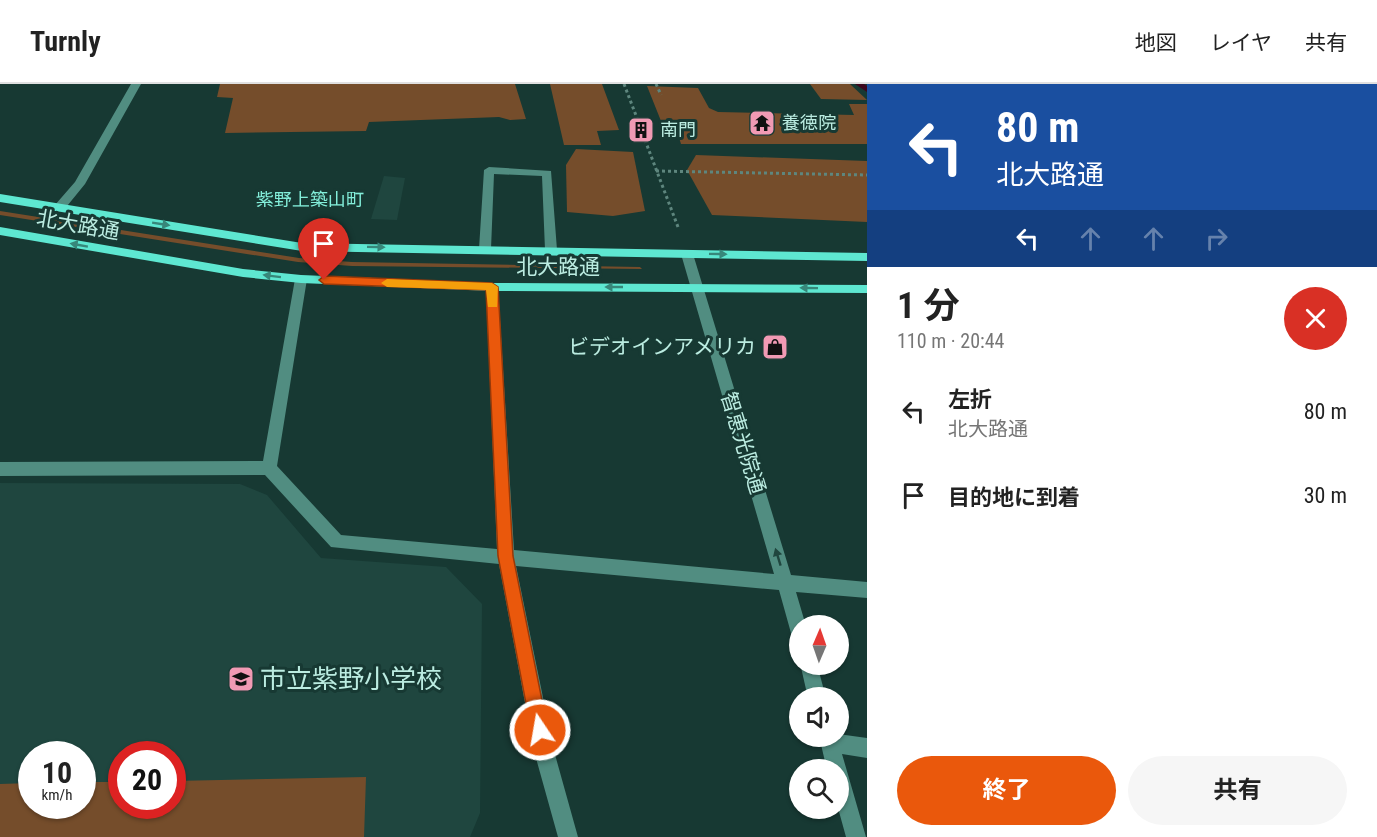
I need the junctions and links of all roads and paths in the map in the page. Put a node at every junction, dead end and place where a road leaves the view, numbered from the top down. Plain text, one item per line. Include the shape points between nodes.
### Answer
1 (136, 84) edge
2 (624, 84) edge
3 (656, 84) edge
4 (661, 95) dead end
5 (640, 126) dead end
6 (645, 140) dead end
7 (656, 171) junction
8 (867, 175) edge
9 (0, 198) edge
10 (59, 208) junction
11 (677, 224) dead end
12 (0, 231) edge
13 (485, 249) junction
14 (551, 250) junction
15 (687, 254) junction
16 (867, 257) edge
17 (300, 279) junction
18 (492, 287) junction
19 (696, 287) junction
20 (867, 289) edge
21 (269, 468) junction
22 (0, 470) edge
23 (506, 556) junction
24 (786, 583) junction
25 (867, 590) edge
26 (795, 615) edge
27 (849, 744) edge
28 (867, 748) edge
29 (849, 812) edge
30 (568, 837) edge
31 (856, 837) edge

1 - 10 street via 80,184
2 - 5 path
3 - 4 path
6 - 7 path
7 - 8 path
7 - 11 path
9 - 10 main road, 北大路通
10 -> 13 main road, 北大路通 via 302,247
17 -> 12 main road, 北大路通 via 243,273
13 - 14 main road, 北大路通
13 - 14 street via 489,170 547,173
14 - 15 main road, 北大路通
15 -> 16 main road, 北大路通
15 - 19 street, 智恵光院通
17 - 18 main road, 北大路通
17 - 21 street
19 -> 18 main road, 北大路通
18 - 23 street
20 -> 19 main road, 北大路通
24 -> 19 street, 智恵光院通
21 - 22 street
21 - 23 street via 337,542
23 - 24 street
23 - 30 street via 544,751
24 - 25 street
24 - 26 street, 智恵光院通
27 - 28 street
29 - 31 street

